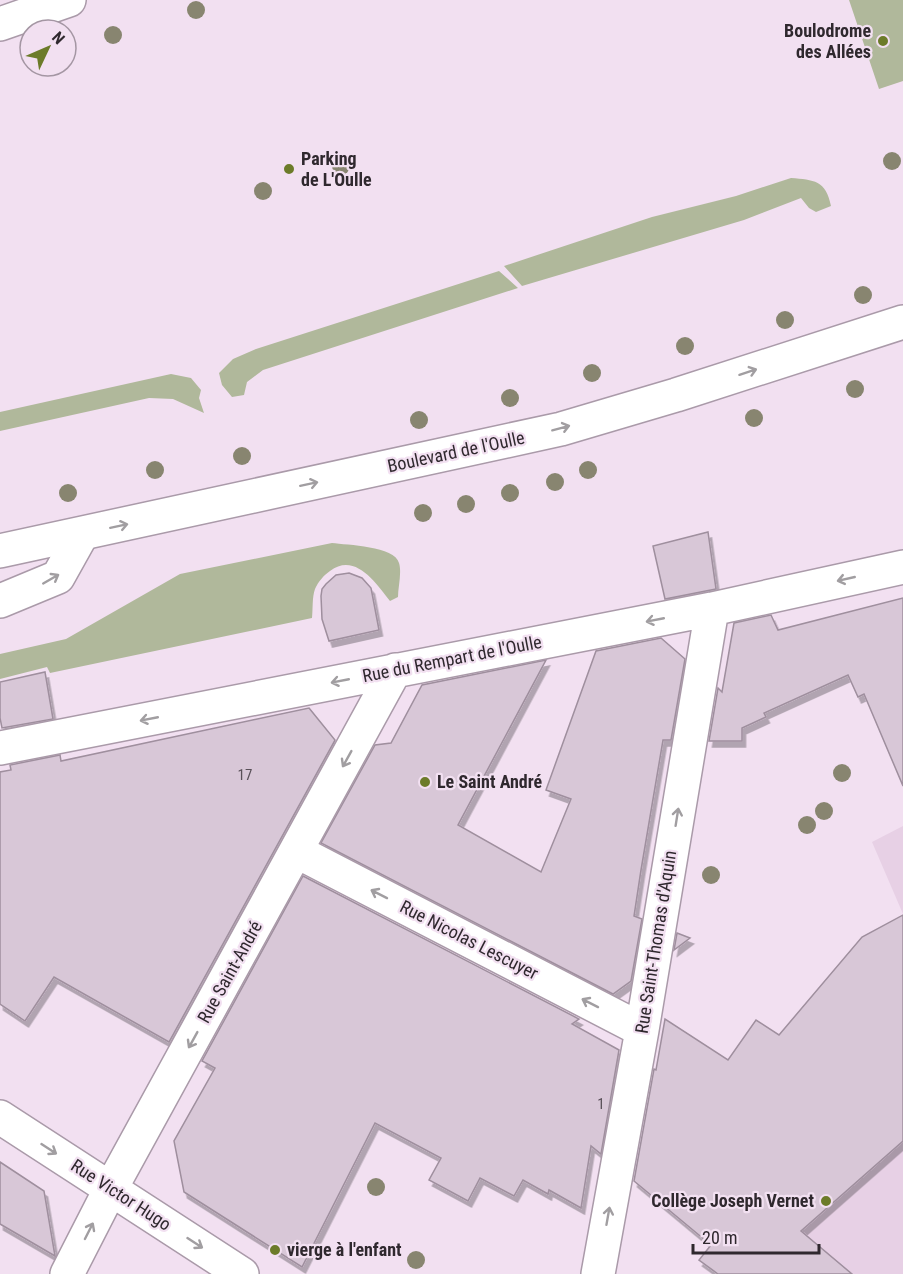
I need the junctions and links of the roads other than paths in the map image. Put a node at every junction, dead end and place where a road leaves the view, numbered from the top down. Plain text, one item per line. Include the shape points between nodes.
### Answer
1 (69, 0) edge
2 (0, 24) edge
3 (903, 322) edge
4 (82, 534) junction
5 (0, 551) edge
6 (903, 567) edge
7 (0, 601) edge
8 (712, 609) junction
9 (395, 670) junction
10 (0, 748) edge
11 (296, 851) junction
12 (642, 1030) junction
13 (0, 1117) edge
14 (111, 1188) junction
15 (67, 1274) edge
16 (242, 1274) edge
17 (598, 1274) edge

1 - 2 street
4 -> 3 street, Boulevard de l'Oulle via 561,429
4 - 5 street, Boulevard de l'Oulle
7 -> 4 street via 57,577
6 -> 8 street, Rue du Rempart de l'Oulle
8 -> 9 street, Rue du Rempart de l'Oulle
12 -> 8 street, Rue Saint-Thomas d'Aquin
9 -> 10 street, Rue du Rempart de l'Oulle
9 -> 11 street, Rue Saint-André
12 -> 11 street, Rue Nicolas Lescuyer
11 -> 14 street, Rue Saint-André
17 -> 12 street, Rue Saint-Thomas d'Aquin
13 -> 14 street, Rue Victor Hugo
15 -> 14 street, Rue Saint-André
14 -> 16 street, Rue Victor Hugo

